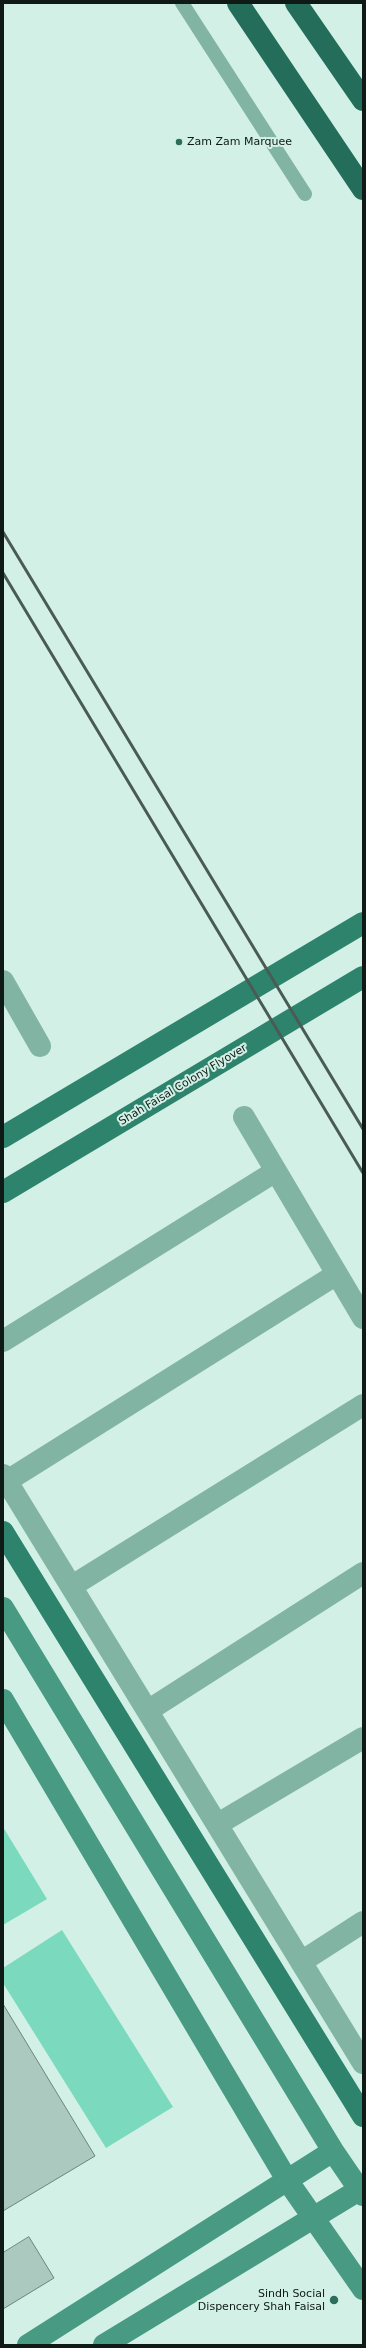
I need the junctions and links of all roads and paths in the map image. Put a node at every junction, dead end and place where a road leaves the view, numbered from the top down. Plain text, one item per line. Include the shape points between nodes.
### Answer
1 (182, 3) edge
2 (238, 3) edge
3 (296, 3) edge
4 (363, 100) edge
5 (363, 188) edge
6 (305, 194) dead end
7 (363, 923) edge
8 (363, 977) edge
9 (3, 981) edge
10 (40, 1046) dead end
11 (244, 1117) dead end
12 (3, 1137) edge
13 (276, 1171) junction
14 (3, 1192) edge
15 (337, 1274) junction
16 (363, 1318) edge
17 (3, 1341) edge
18 (363, 1405) edge
19 (5, 1478) edge
20 (3, 1532) edge
21 (363, 1573) edge
22 (72, 1586) junction
23 (3, 1608) edge
24 (3, 1700) edge
25 (149, 1710) junction
26 (363, 1738) edge
27 (218, 1824) junction
28 (363, 1922) edge
29 (301, 1962) junction
30 (363, 2063) edge
31 (363, 2116) edge
32 (333, 2151) junction
33 (288, 2180) junction
34 (361, 2193) edge
35 (313, 2219) junction
36 (363, 2290) edge
37 (28, 2345) edge
38 (104, 2345) edge

1 - 6 lane
2 - 5 highway
3 - 4 highway
7 - 12 main road
8 - 14 main road, Shah Faisal Colony Flyover
9 - 10 street
11 - 13 street
13 - 15 street
13 - 17 street
15 - 16 street
15 - 19 street
18 - 22 street
19 - 22 street
20 - 31 main road
21 - 25 street
22 - 25 street
23 - 32 street
24 - 33 street
25 - 27 street
26 - 27 street
27 - 29 street
28 - 29 street
29 - 30 street
32 - 33 street
32 - 34 street
33 - 35 street
33 - 37 street
34 - 35 street
35 - 36 street
35 - 38 street

